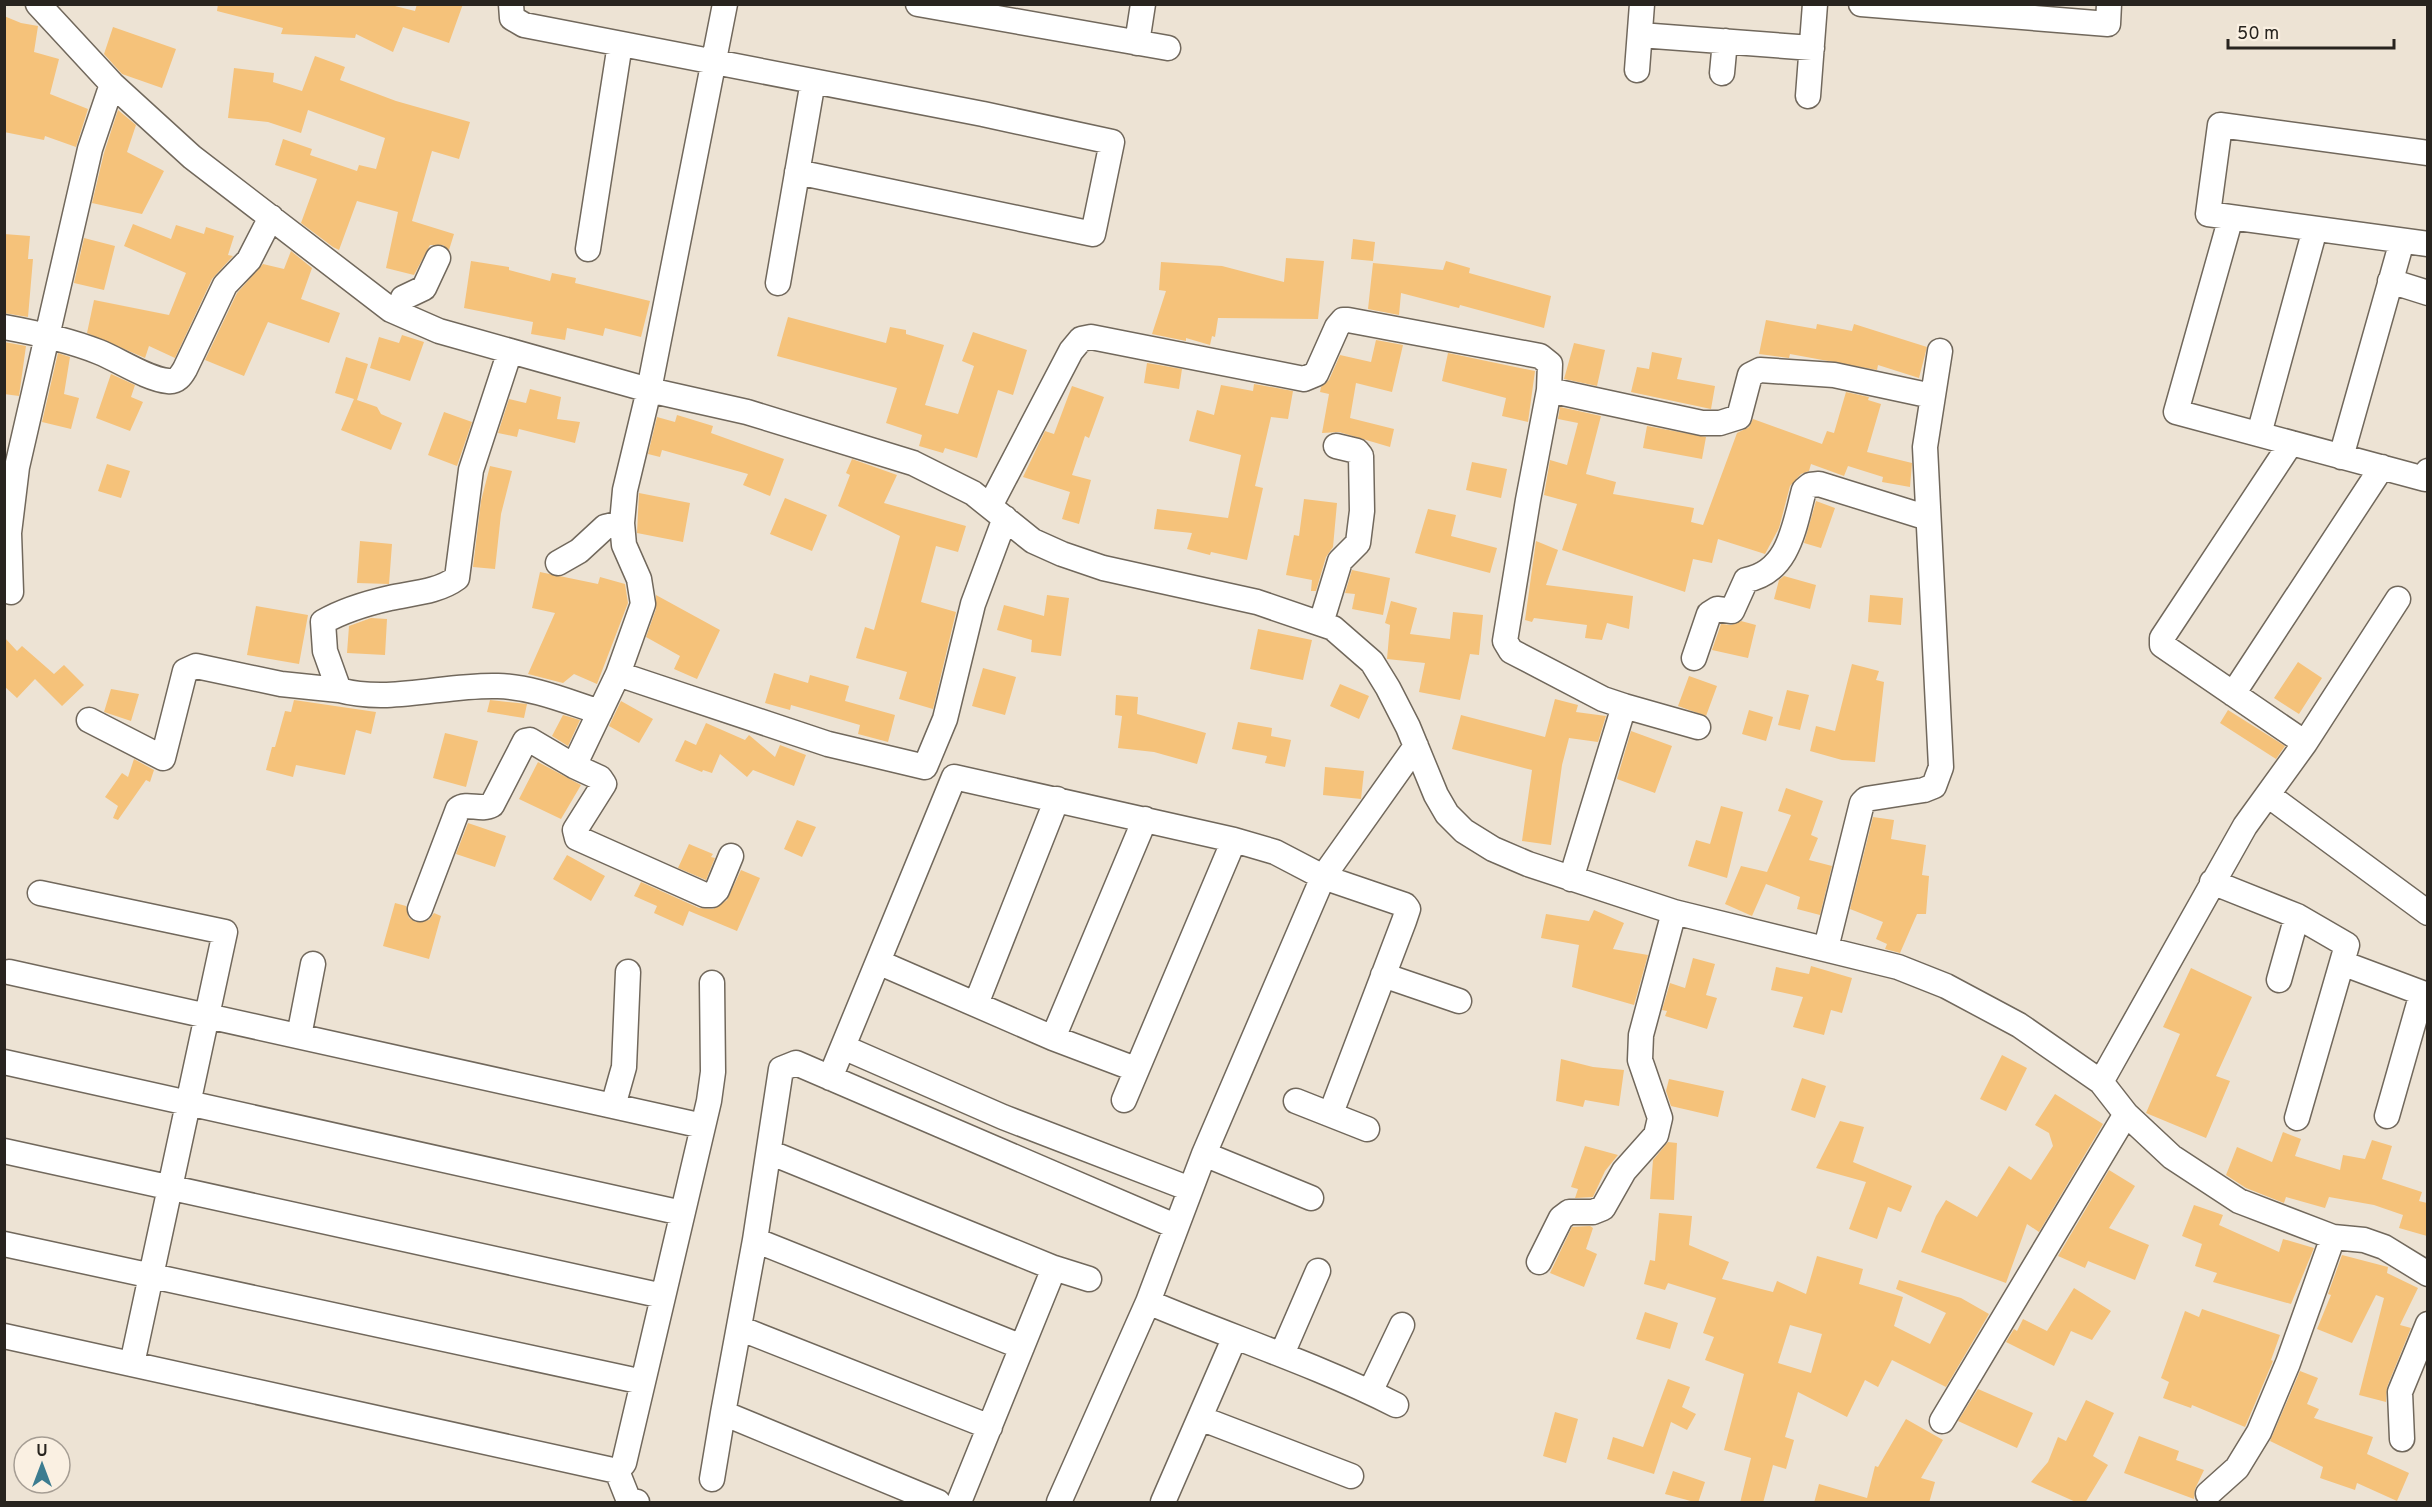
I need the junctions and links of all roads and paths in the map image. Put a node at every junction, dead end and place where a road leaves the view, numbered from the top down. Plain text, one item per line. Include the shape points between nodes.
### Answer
1 (38, 4) edge
2 (511, 4) edge
3 (725, 4) edge
4 (918, 4) edge
5 (1143, 4) edge
6 (1642, 4) edge
7 (1815, 4) edge
8 (1861, 4) edge
9 (2109, 4) edge
10 (1902, 6) edge
11 (942, 7) edge
12 (1988, 10) edge
13 (2076, 13) edge
14 (1640, 35) junction
15 (1725, 41) junction
16 (1137, 43) junction
17 (620, 44) junction
18 (1168, 48) dead end
19 (1812, 48) junction
20 (713, 63) junction
21 (1637, 70) dead end
22 (1722, 73) dead end
23 (813, 81) junction
24 (112, 84) junction
25 (1808, 96) dead end
26 (2427, 153) edge
27 (797, 172) junction
28 (271, 217) junction
29 (2231, 217) junction
30 (2315, 229) junction
31 (2402, 241) junction
32 (2427, 244) edge
33 (588, 249) dead end
34 (438, 258) dead end
35 (2390, 280) junction
36 (778, 284) dead end
37 (2427, 293) edge
38 (398, 313) junction
39 (4, 327) edge
40 (47, 335) junction
41 (510, 351) junction
42 (1940, 351) dead end
43 (649, 390) junction
44 (1549, 390) junction
45 (1932, 396) junction
46 (2259, 434) junction
47 (2291, 443) junction
48 (1336, 446) dead end
49 (2341, 457) junction
50 (2382, 467) junction
51 (2427, 471) edge
52 (997, 512) junction
53 (1928, 518) junction
54 (622, 523) junction
55 (558, 563) dead end
56 (11, 592) dead end
57 (2398, 599) dead end
58 (1321, 623) junction
59 (1694, 658) dead end
60 (618, 674) junction
61 (339, 690) junction
62 (2233, 694) junction
63 (1624, 706) junction
64 (600, 712) junction
65 (89, 720) dead end
66 (1698, 727) dead end
67 (2305, 743) junction
68 (1416, 746) junction
69 (574, 766) junction
70 (925, 767) junction
71 (954, 777) junction
72 (2268, 795) junction
73 (1057, 799) junction
74 (1145, 819) junction
75 (1234, 840) junction
76 (731, 856) dead end
77 (1323, 877) junction
78 (1571, 879) junction
79 (2212, 882) junction
80 (40, 893) dead end
81 (420, 909) dead end
82 (1674, 912) junction
83 (2427, 914) edge
84 (2296, 916) junction
85 (1826, 948) junction
86 (878, 962) junction
87 (2342, 963) junction
88 (312, 964) dead end
89 (9, 972) dead end
90 (628, 972) dead end
91 (1383, 975) junction
92 (2279, 980) dead end
93 (712, 983) dead end
94 (1459, 1001) dead end
95 (976, 1004) junction
96 (207, 1016) junction
97 (299, 1036) junction
98 (1053, 1038) junction
99 (843, 1047) junction
100 (4, 1062) edge
101 (1135, 1069) junction
102 (830, 1078) junction
103 (2101, 1082) junction
104 (1124, 1100) dead end
105 (1296, 1101) dead end
106 (188, 1103) junction
107 (613, 1106) junction
108 (1331, 1113) junction
109 (2126, 1114) junction
110 (2387, 1116) dead end
111 (2297, 1118) dead end
112 (703, 1126) junction
113 (1366, 1129) dead end
114 (4, 1151) edge
115 (769, 1152) junction
116 (1204, 1154) junction
117 (170, 1187) junction
118 (1190, 1189) junction
119 (1311, 1198) dead end
120 (682, 1213) junction
121 (1175, 1226) junction
122 (2333, 1237) junction
123 (755, 1240) junction
124 (4, 1244) edge
125 (1539, 1262) dead end
126 (1054, 1268) junction
127 (1318, 1271) dead end
128 (2427, 1274) edge
129 (150, 1276) junction
130 (1089, 1279) dead end
131 (663, 1296) junction
132 (1148, 1302) junction
133 (1402, 1324) dead end
134 (2427, 1324) edge
135 (739, 1328) junction
136 (4, 1336) edge
137 (1234, 1339) junction
138 (1022, 1347) junction
139 (1282, 1354) junction
140 (132, 1364) junction
141 (643, 1382) junction
142 (1370, 1392) junction
143 (1396, 1405) dead end
144 (723, 1413) junction
145 (1200, 1418) junction
146 (1942, 1421) dead end
147 (990, 1427) junction
148 (2402, 1439) dead end
149 (617, 1471) junction
150 (1351, 1476) dead end
151 (712, 1479) dead end
152 (2208, 1494) dead end
153 (1169, 1501) edge
154 (637, 1503) edge
155 (938, 1503) edge
156 (959, 1503) edge
157 (1059, 1503) edge

1 - 24 street
2 - 17 street via 512,18 524,25
3 - 20 street
4 - 11 street
5 - 16 street
6 - 14 street
7 - 19 street
8 - 10 street
9 - 13 street via 2108,24
10 - 12 street
11 - 16 street
12 - 13 street
14 - 15 street
14 - 21 street
15 - 19 street
15 - 22 street
16 - 18 street
17 - 20 street
17 - 33 street
19 - 25 street
20 - 23 street
20 - 43 street
23 - 27 street
23 - 27 street via 1112,142 1092,234
24 - 28 street via 192,157
24 - 40 street via 90,149
26 - 29 street via 2220,125 2208,214
27 - 36 street
28 - 38 street via 382,305
28 - 40 street via 249,260 225,285 180,378 165,381
29 - 30 street
29 - 46 street via 2176,412
30 - 31 street
30 - 46 street
31 - 32 street
31 - 35 street
34 - 38 street via 426,285 403,298
35 - 37 street
35 - 49 street
38 - 41 street
39 - 40 street
40 - 56 street via 17,467 9,541
41 - 43 street
41 - 61 street via 471,470 457,578 444,586 389,598 323,622 325,651
42 - 45 street
43 - 52 street via 747,412 913,463 973,493
43 - 54 street
44 - 45 street via 1702,423 1739,417 1750,375 1760,370 1834,375
44 - 52 street via 1550,364 1540,356 1348,320 1337,327 1316,374 1304,379 1085,338 1071,351
44 - 63 street via 1506,648
45 - 53 street via 1925,447
46 - 47 street
47 - 49 street
47 - 62 street via 2162,638 2162,645
48 - 58 street via 1357,451 1361,456 1362,511 1358,543 1340,561
49 - 50 street
50 - 51 street via 2425,479
50 - 62 street
52 - 58 street via 1033,541 1082,561 1257,602
52 - 70 street via 945,719
53 - 59 street via 1819,484 1810,485 1804,490 1784,556 1766,574 1746,580 1732,611 1717,609 1709,614
53 - 85 street via 1941,767 1938,780 1924,790 1866,799 1862,803
54 - 55 street via 605,527 579,551
54 - 60 street via 624,545 643,592 643,604
57 - 67 street
58 - 68 street via 1333,628 1372,662
60 - 64 street
60 - 70 street via 828,744
61 - 64 street via 391,695 508,687
61 - 65 street via 281,684 196,666 185,671 163,758
62 - 67 street
63 - 66 street
63 - 78 street
64 - 69 street
67 - 72 street
68 - 77 street
68 - 78 street via 1436,795 1464,831 1493,849
69 - 76 street via 600,778 604,784 575,830 577,838 705,895 717,890
69 - 81 street via 530,740 525,741 492,805 458,809
70 - 71 street
71 - 73 street
71 - 86 street
72 - 79 street
72 - 83 street
73 - 74 street
73 - 95 street
74 - 75 street
74 - 98 street
75 - 77 street via 1275,852
75 - 101 street
77 - 91 street via 1406,905 1408,909
77 - 116 street
78 - 82 street
79 - 84 street
79 - 103 street
80 - 96 street via 225,932
82 - 85 street
82 - 125 street via 1641,1035 1641,1060 1660,1118 1656,1135 1624,1171 1603,1208 1569,1212 1561,1218
84 - 87 street via 2347,945
84 - 92 street
85 - 103 street via 1898,967 1946,986 2019,1025
86 - 95 street
86 - 99 street
87 - 110 street via 2422,993
87 - 111 street
88 - 97 street
89 - 96 street
90 - 107 street via 624,1067
91 - 94 street
91 - 108 street
93 - 112 street via 713,1072
95 - 98 street
96 - 97 street
96 - 106 street
97 - 107 street
98 - 101 street
99 - 102 street
99 - 118 street via 1003,1117
100 - 106 street
101 - 104 street
102 - 115 street via 796,1063 781,1069
102 - 121 street
103 - 109 street
105 - 108 street
106 - 117 street
106 - 120 street
107 - 112 street
108 - 113 street
109 - 122 street via 2172,1157 2239,1201
109 - 146 street
112 - 120 street
114 - 117 street
115 - 123 street
115 - 126 street
116 - 118 street
116 - 119 street
117 - 129 street
117 - 131 street
118 - 121 street
120 - 131 street
121 - 132 street
122 - 128 street via 2364,1240 2384,1247
122 - 152 street via 2259,1432 2237,1468
123 - 135 street
123 - 138 street
124 - 129 street
126 - 130 street
126 - 138 street
127 - 139 street
129 - 140 street
129 - 141 street
131 - 141 street
132 - 137 street
132 - 157 street
133 - 142 street
134 - 148 street via 2400,1392
135 - 144 street
135 - 147 street
136 - 140 street
137 - 139 street
137 - 145 street
138 - 147 street
139 - 142 street
140 - 149 street
141 - 149 street via 624,1463
142 - 143 street
144 - 151 street
144 - 155 street
145 - 150 street
145 - 153 street
147 - 156 street
149 - 154 street via 629,1501

